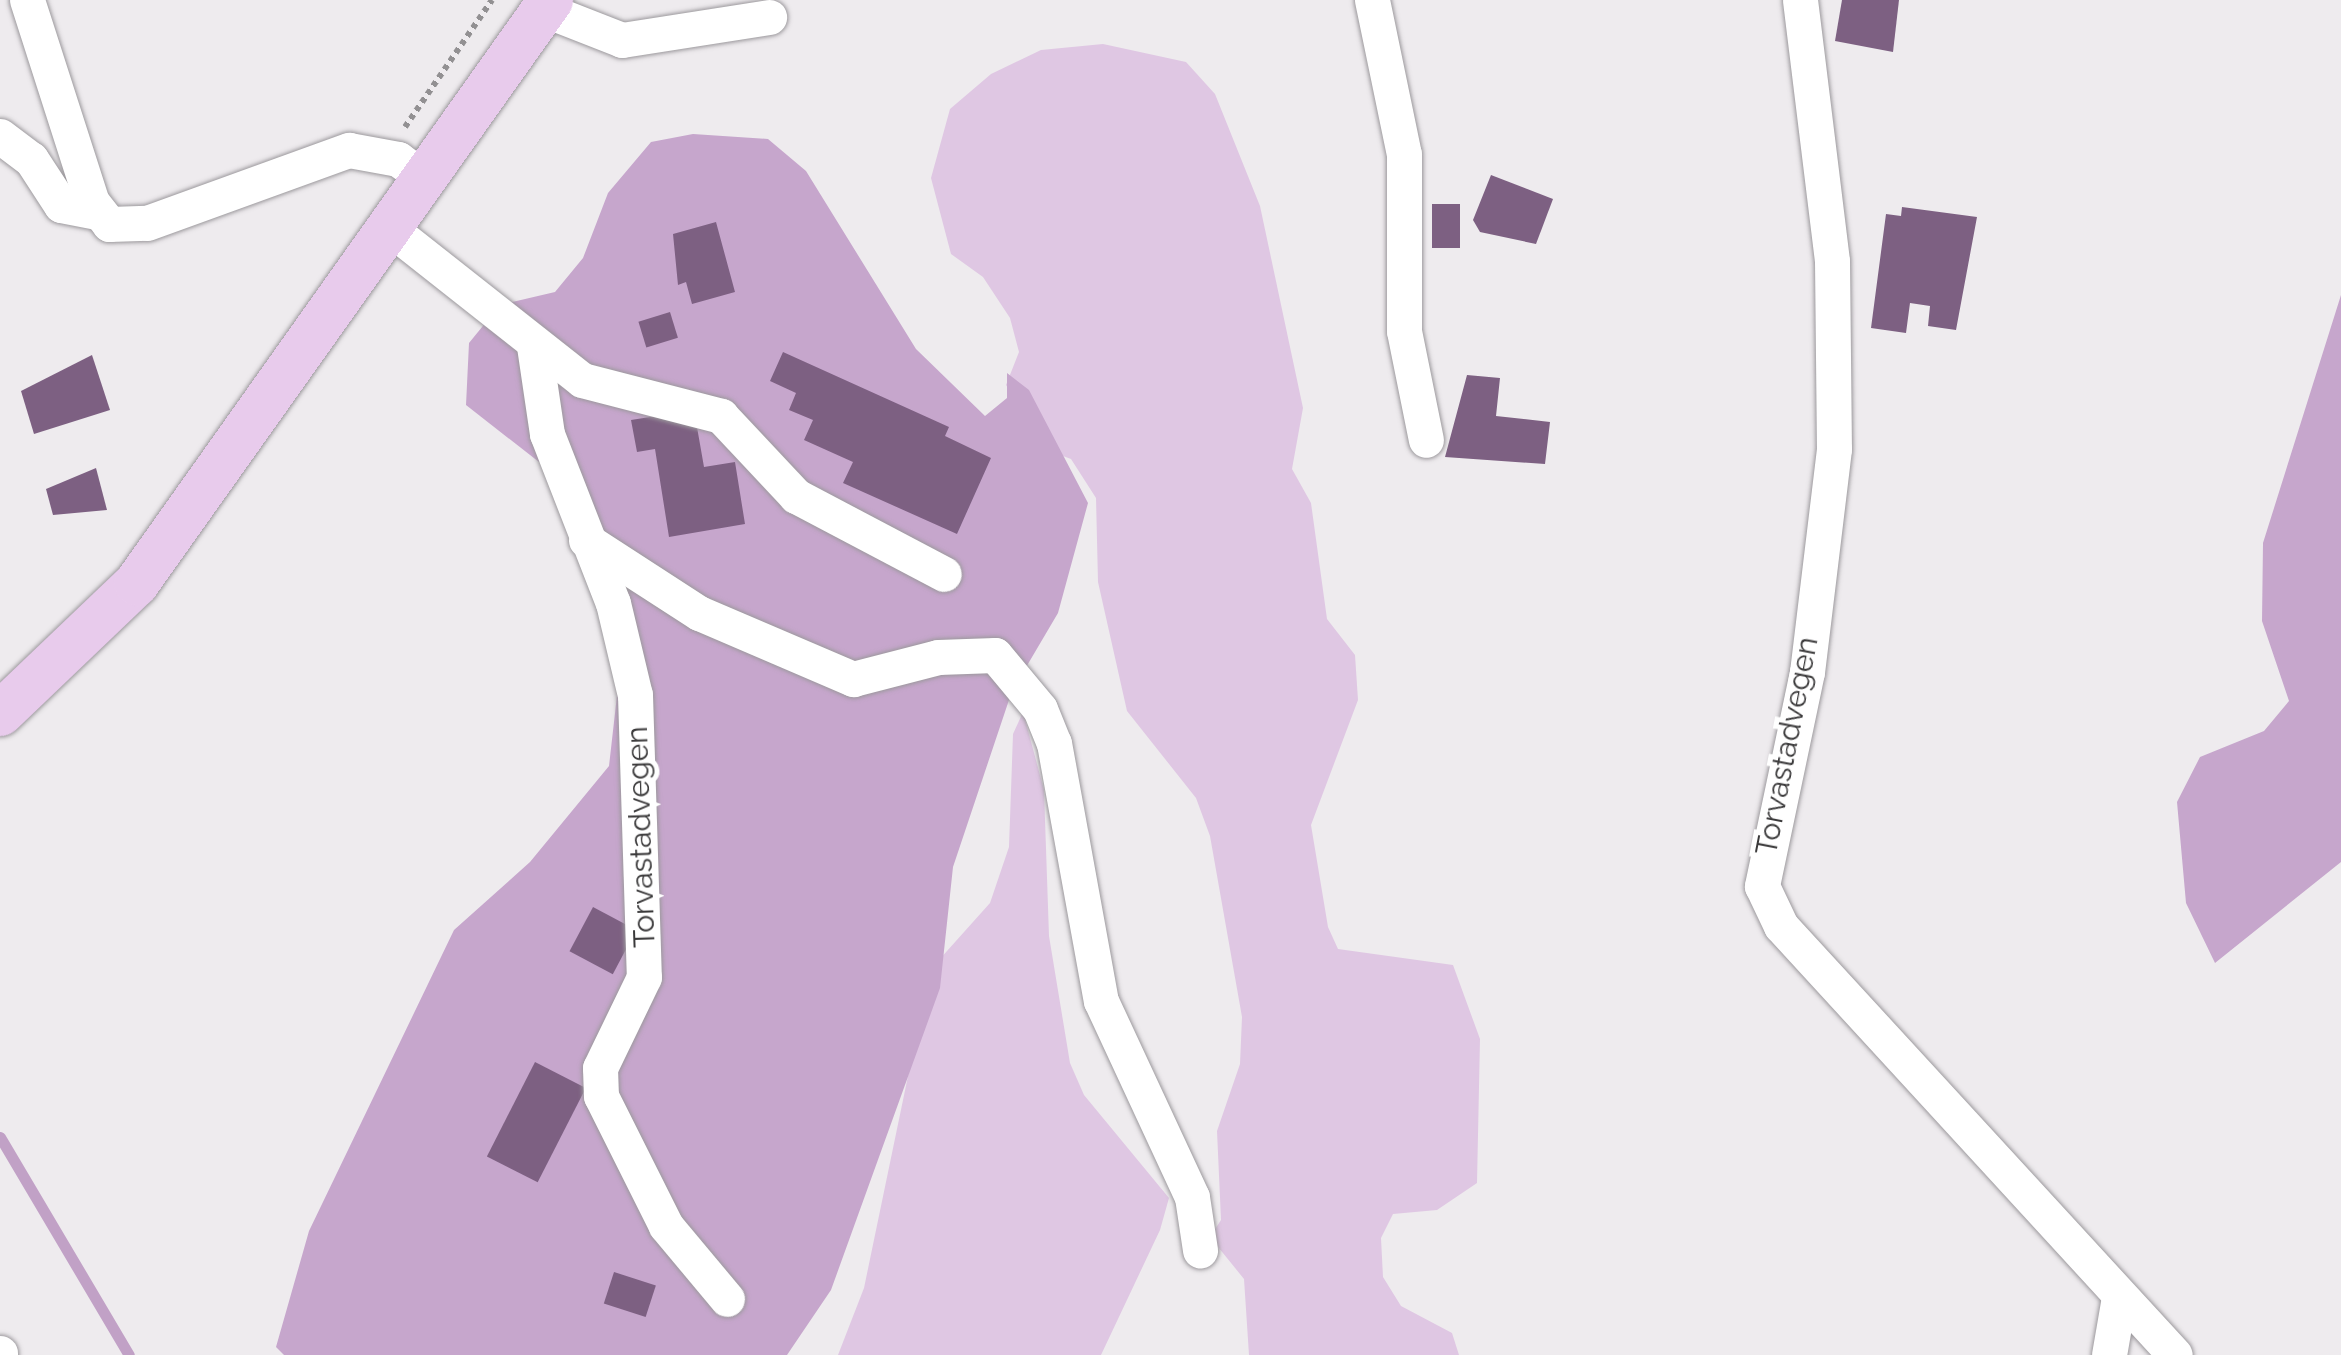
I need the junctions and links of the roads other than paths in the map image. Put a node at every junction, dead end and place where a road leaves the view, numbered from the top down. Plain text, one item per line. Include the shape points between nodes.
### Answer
1 (27, 0) edge
2 (1372, 0) edge
3 (1800, 0) edge
4 (547, 5) edge
5 (769, 16) dead end
6 (0, 136) edge
7 (421, 176) junction
8 (98, 212) junction
9 (387, 226) junction
10 (534, 346) junction
11 (1426, 440) dead end
12 (586, 540) junction
13 (944, 574) dead end
14 (0, 713) edge
15 (1200, 1250) dead end
16 (727, 1299) dead end
17 (2118, 1303) junction
18 (2109, 1355) edge
19 (2175, 1355) edge

1 - 8 lane
2 - 11 lane via 1404,154 1404,332
3 - 17 lane, Torvastadvegen via 1832,261 1834,449 1807,672 1762,886 1781,926
4 - 5 lane via 622,40
4 - 7 main road
6 - 8 lane via 31,159 61,205
7 - 8 lane via 398,159 349,150 147,224 109,224
7 - 9 main road
9 - 10 lane
9 - 14 main road via 136,583
10 - 12 lane, Torvastadvegen via 533,384
10 - 13 lane via 582,380 721,416 796,496
12 - 15 lane via 699,613 853,679 938,657 995,655 1040,709 1054,743 1101,1000 1192,1197
12 - 16 lane, Torvastadvegen via 635,694 648,885 644,977 600,1068 600,1096 666,1226
17 - 18 lane
17 - 19 lane, Torvastadvegen

